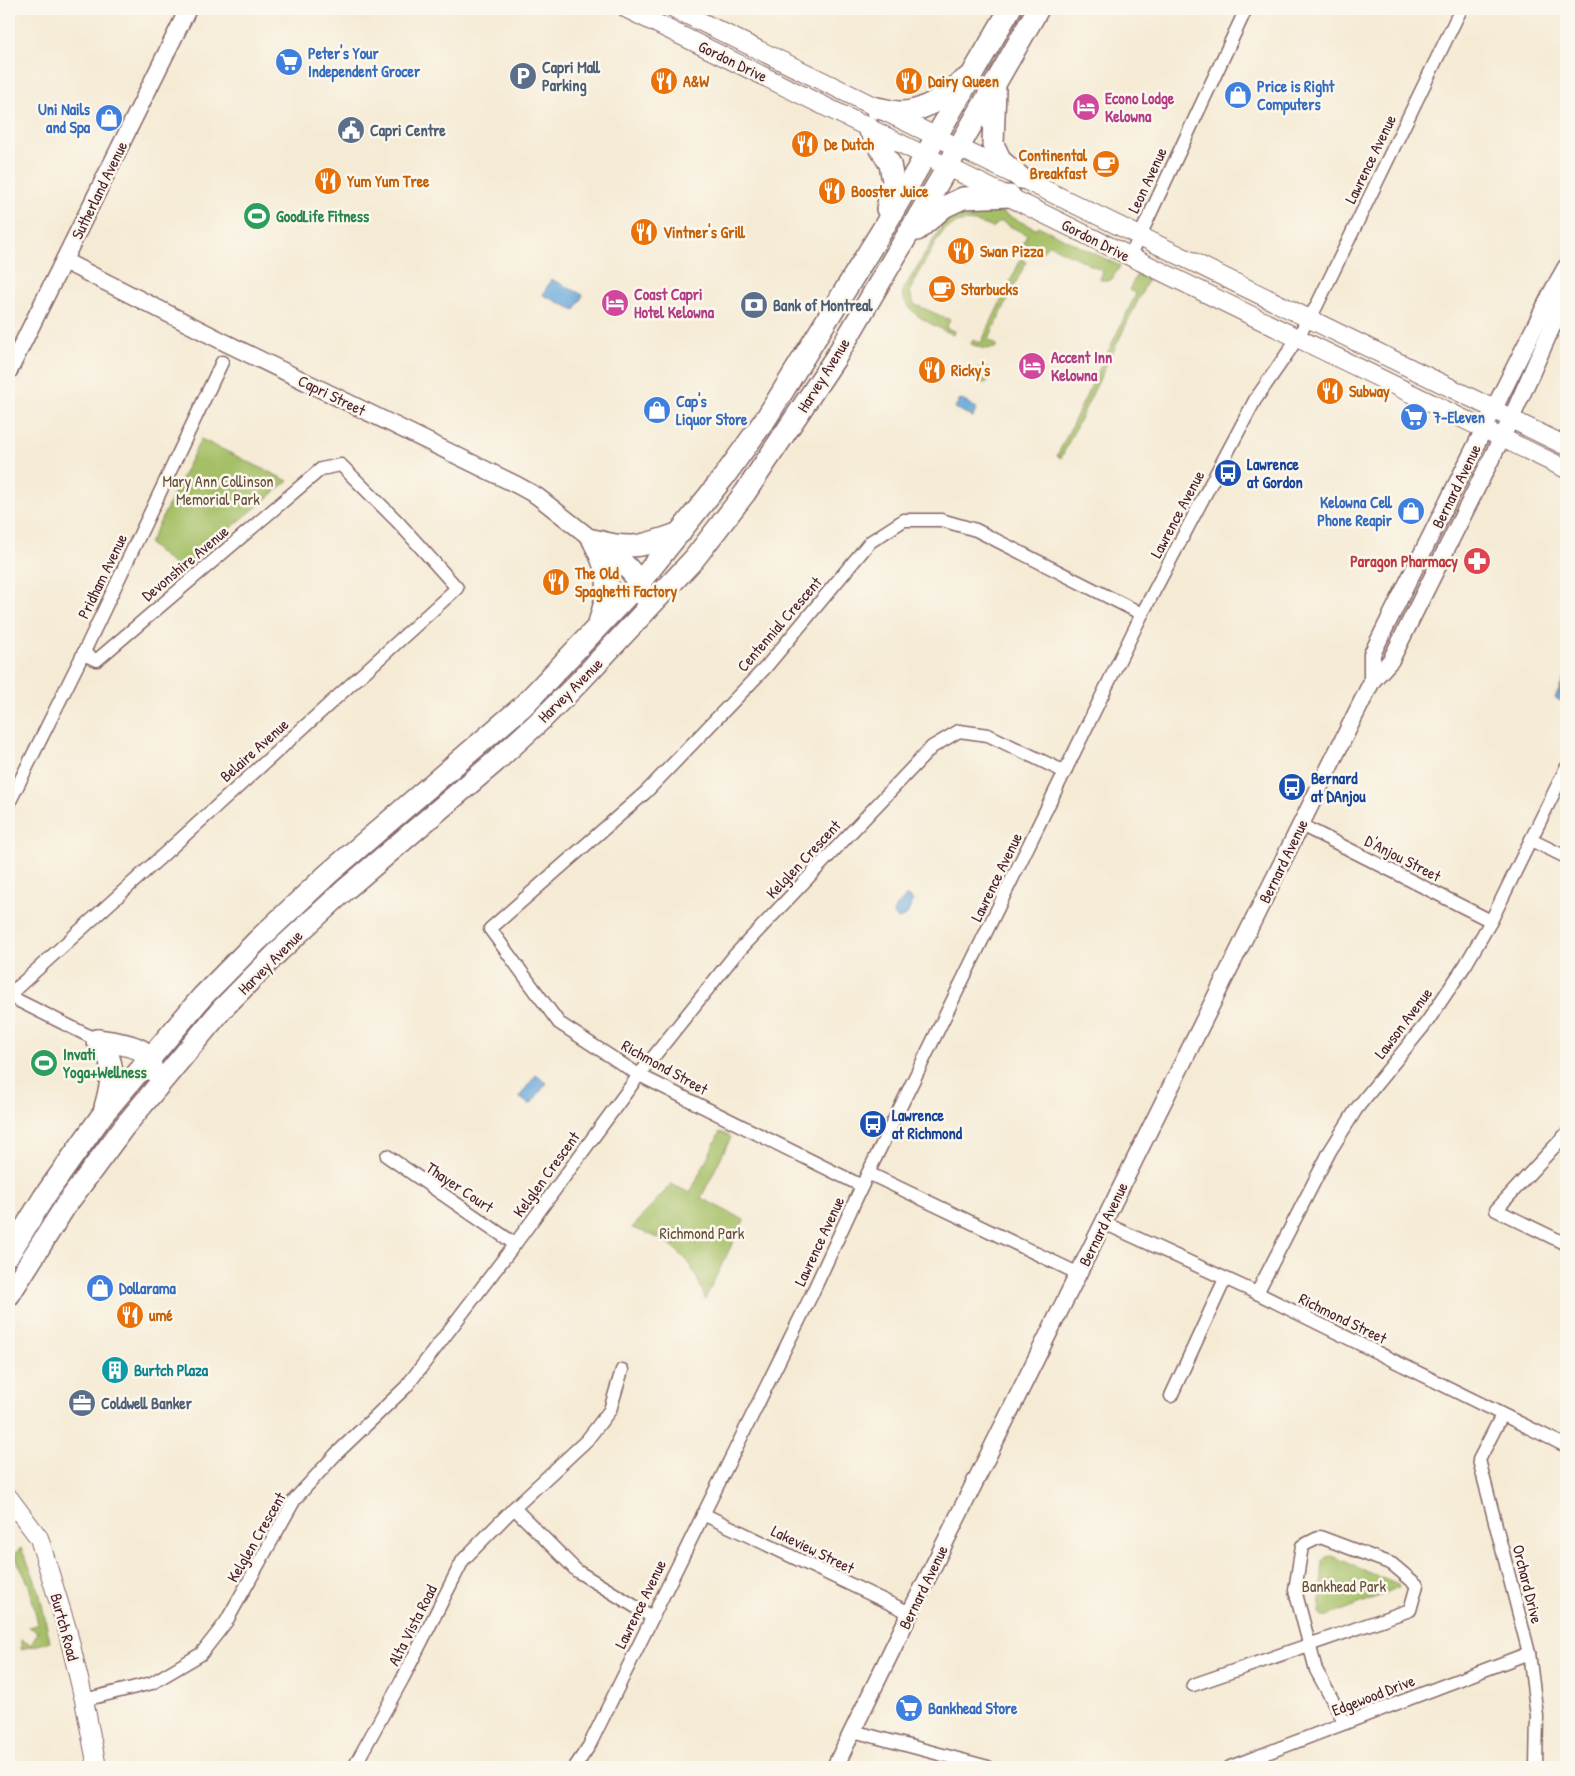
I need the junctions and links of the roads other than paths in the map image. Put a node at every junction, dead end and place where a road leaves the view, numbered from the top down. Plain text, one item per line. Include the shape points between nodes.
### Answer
1 (188, 9) edge
2 (627, 9) edge
3 (671, 9) edge
4 (676, 9) edge
5 (1010, 9) edge
6 (1038, 9) edge
7 (1246, 9) edge
8 (1461, 9) edge
9 (662, 26) junction
10 (974, 72) junction
11 (995, 86) junction
12 (872, 117) junction
13 (937, 137) junction
14 (959, 148) junction
15 (926, 155) junction
16 (948, 166) junction
17 (1021, 178) junction
18 (1010, 196) junction
19 (884, 227) junction
20 (1139, 236) junction
21 (904, 242) junction
22 (1130, 257) junction
23 (64, 262) junction
24 (1566, 267) edge
25 (1566, 285) edge
26 (1309, 319) junction
27 (1297, 337) junction
28 (222, 362) dead end
29 (9, 371) edge
30 (1494, 408) junction
31 (1511, 419) junction
32 (1484, 429) junction
33 (1502, 438) junction
34 (1566, 446) edge
35 (1566, 469) edge
36 (398, 522) joint
37 (680, 533) junction
38 (593, 540) junction
39 (640, 582) junction
40 (1142, 614) junction
41 (640, 618) junction
42 (598, 627) junction
43 (83, 654) junction
44 (1372, 681) junction
45 (1566, 768) edge
46 (1065, 772) junction
47 (9, 803) edge
48 (1301, 825) junction
49 (1531, 840) junction
50 (1566, 857) edge
51 (1491, 921) junction
52 (490, 929) joint
53 (9, 996) edge
54 (97, 1040) junction
55 (149, 1057) junction
56 (639, 1075) junction
57 (153, 1092) junction
58 (103, 1114) junction
59 (1566, 1134) edge
60 (387, 1156) dead end
61 (868, 1173) junction
62 (862, 1186) junction
63 (1104, 1223) junction
64 (516, 1244) junction
65 (1566, 1244) edge
66 (9, 1254) edge
67 (1079, 1274) junction
68 (1225, 1278) junction
69 (1257, 1293) junction
70 (9, 1295) edge
71 (622, 1370) dead end
72 (1171, 1396) dead end
73 (1502, 1415) junction
74 (1566, 1446) edge
75 (9, 1498) edge
76 (514, 1508) junction
77 (703, 1514) junction
78 (910, 1613) junction
79 (652, 1616) junction
80 (1309, 1644) junction
81 (1529, 1653) junction
82 (1193, 1685) dead end
83 (84, 1700) junction
84 (1346, 1723) junction
85 (853, 1731) junction
86 (97, 1767) edge
87 (354, 1767) edge
88 (575, 1767) edge
89 (835, 1767) edge
90 (988, 1767) edge
91 (1230, 1767) edge
92 (1536, 1767) edge

1 - 23 street, Sutherland Avenue
2 - 9 main road, Gordon Drive
3 - 9 street
4 - 12 main road, Gordon Drive via 787,62
5 - 10 highway, Harvey Avenue
6 - 11 highway, Harvey Avenue
7 - 20 street, Leon Avenue
8 - 26 street, Lawrence Avenue
9 - 12 main road, Gordon Drive
10 - 12 highway via 936,101 920,108
10 - 13 highway, Harvey Avenue
11 - 14 highway, Harvey Avenue
11 - 17 highway via 993,144 1001,161
12 - 13 main road, Gordon Drive
12 - 15 main road, Gordon Drive
12 - 19 highway via 894,181
13 - 14 main road, Gordon Drive
13 - 15 highway, Harvey Avenue
14 - 16 highway, Harvey Avenue
14 - 17 main road, Gordon Drive
15 - 16 main road, Gordon Drive
15 - 19 highway, Harvey Avenue
16 - 18 main road, Gordon Drive
16 - 21 highway, Harvey Avenue
17 - 20 main road, Gordon Drive
18 - 21 highway via 964,198 944,207
18 - 22 main road, Gordon Drive
19 - 37 highway, Harvey Avenue via 767,417
20 - 22 street, Leon Avenue
20 - 26 main road, Gordon Drive
21 - 41 highway, Harvey Avenue via 836,356 745,493 694,559
22 - 27 main road, Gordon Drive
23 - 29 street, Sutherland Avenue
23 - 38 street, Capri Street via 517,484
24 - 30 street, Bernard Avenue
25 - 31 street, Bernard Avenue via 1564,300
26 - 27 street, Lawrence Avenue
26 - 30 main road, Gordon Drive
27 - 32 main road, Gordon Drive
27 - 40 street, Lawrence Avenue via 1255,400
28 - 43 street, Pridham Avenue
30 - 31 main road, Gordon Drive
30 - 32 street, Bernard Avenue
31 - 33 street, Bernard Avenue
31 - 34 main road, Gordon Drive
32 - 33 main road, Gordon Drive
32 - 44 street, Bernard Avenue via 1372,654
33 - 35 main road, Gordon Drive
33 - 44 street, Bernard Avenue via 1391,660
36 - 43 street, Devonshire Avenue via 341,465 321,469 96,660
36 - 53 street, Belaire Avenue via 457,588
37 - 38 highway via 635,547
37 - 39 highway, Harvey Avenue
38 - 39 highway via 623,562
38 - 42 highway via 607,570 608,590
39 - 41 highway via 644,597
39 - 42 highway, Harvey Avenue
40 - 46 street, Lawrence Avenue
40 - 52 street, Centennial Crescent via 976,530 941,520 904,520 870,542 766,667 646,792
41 - 57 highway, Harvey Avenue via 516,743 279,951 224,1008
42 - 55 highway, Harvey Avenue via 523,706 293,906 202,997
43 - 47 street, Pridham Avenue
44 - 48 street, Bernard Avenue
45 - 49 street, Lawson Avenue
46 - 56 street, Kelglen Crescent via 988,735 959,731 932,747 734,956
46 - 61 street, Lawrence Avenue
48 - 51 street, D'Anjou Street
48 - 63 street, Bernard Avenue
49 - 50 street
49 - 51 street, Lawson Avenue
51 - 69 street, Lawson Avenue via 1427,1022 1357,1108 1330,1151
52 - 56 street, Richmond Street via 558,1023
53 - 54 street
54 - 55 highway via 127,1045
54 - 58 highway via 105,1048 112,1070
55 - 57 highway
55 - 58 highway, Harvey Avenue
56 - 62 street, Richmond Street
56 - 64 street, Kelglen Crescent
57 - 70 highway, Harvey Avenue via 66,1205
58 - 66 highway, Harvey Avenue via 44,1197
59 - 65 street via 1496,1210
60 - 64 street, Thayer Court
61 - 62 street, Lawrence Avenue
61 - 67 street
62 - 77 street, Lawrence Avenue
63 - 67 street, Bernard Avenue
63 - 68 street, Richmond Street
64 - 83 street, Kelglen Crescent via 406,1387 336,1454 295,1499 226,1622 201,1654 152,1683
67 - 78 street, Bernard Avenue
68 - 69 street, Richmond Street
68 - 72 street
69 - 73 street, Richmond Street
71 - 76 street, Alta Vista Road via 610,1410 587,1440
73 - 74 street, Richmond Street
73 - 81 street, Orchard Drive via 1479,1460
75 - 83 main road, Burtch Road via 39,1538
76 - 79 street via 577,1571
76 - 87 street, Alta Vista Road via 464,1560
77 - 78 street, Lakeview Street
77 - 79 street, Lawrence Avenue
78 - 85 street, Bernard Avenue
79 - 88 street, Lawrence Avenue
80 - 80 street via 1295,1590 1302,1546 1320,1537 1392,1564 1417,1585 1410,1610
80 - 82 street
80 - 84 street via 1316,1670
81 - 84 street, Edgewood Drive
81 - 92 street, Orchard Drive via 1537,1716
83 - 86 main road, Burtch Road
84 - 91 street, Edgewood Drive
85 - 89 street, Bernard Avenue
85 - 90 street

